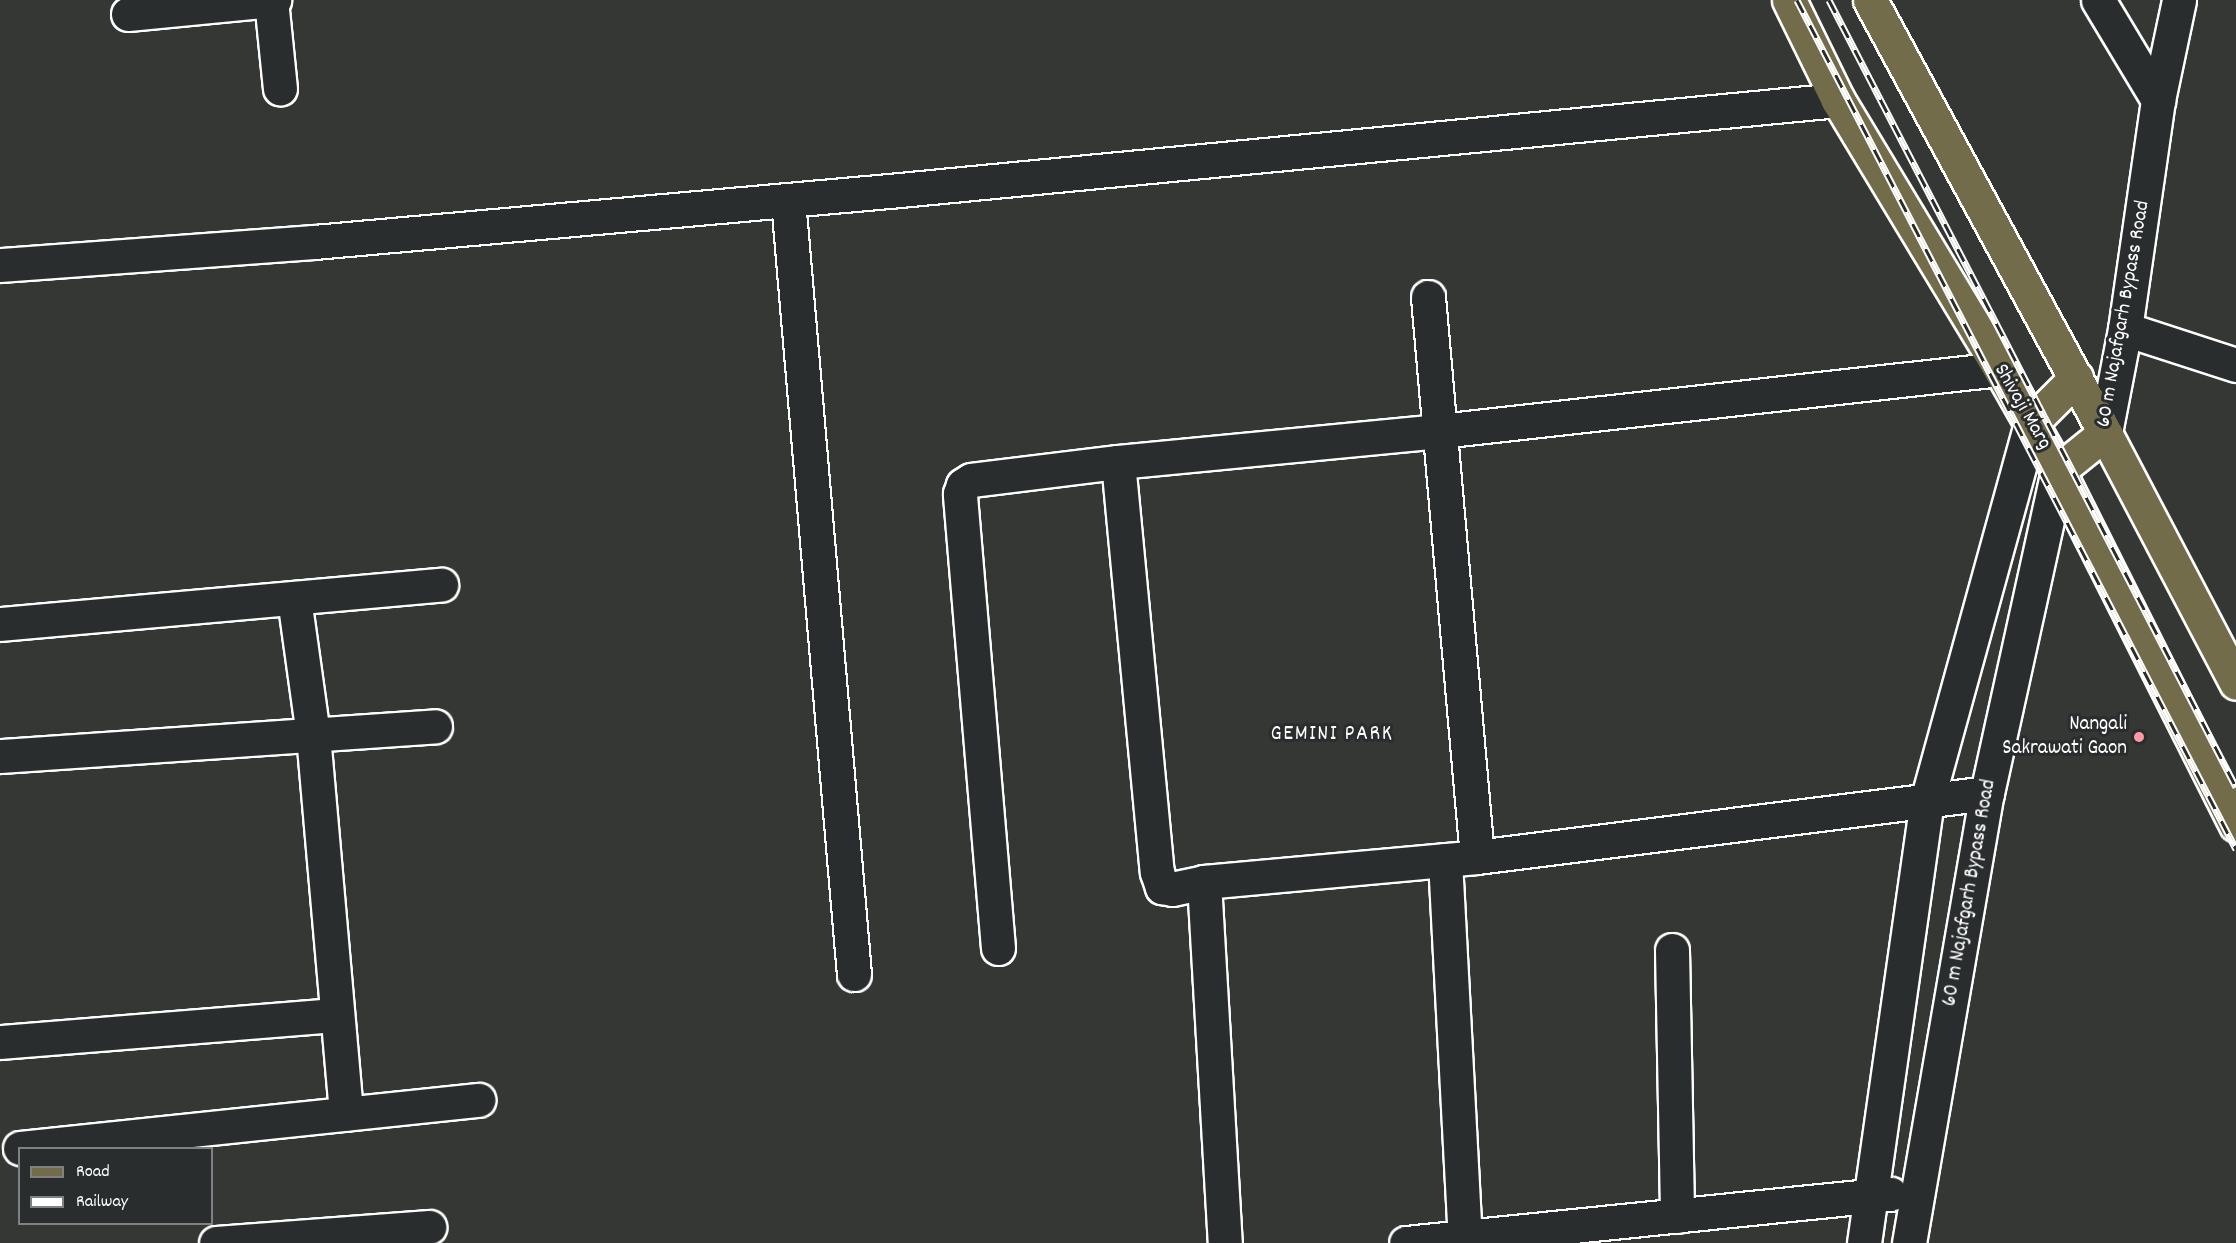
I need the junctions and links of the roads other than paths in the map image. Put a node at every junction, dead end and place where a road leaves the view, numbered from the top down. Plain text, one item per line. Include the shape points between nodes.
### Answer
1 (272, 0) edge
2 (1789, 0) edge
3 (1870, 0) edge
4 (2098, 0) edge
5 (2179, 0) edge
6 (128, 14) dead end
7 (280, 89) dead end
8 (1838, 100) junction
9 (2158, 100) junction
10 (788, 200) junction
11 (0, 266) edge
12 (1428, 297) dead end
13 (2125, 329) junction
14 (2236, 365) edge
15 (2000, 369) junction
16 (2076, 378) junction
17 (2031, 423) junction
18 (1440, 431) junction
19 (2105, 433) junction
20 (1118, 462) junction
21 (2058, 471) junction
22 (441, 585) dead end
23 (294, 598) junction
24 (0, 624) edge
25 (2236, 683) edge
26 (435, 726) dead end
27 (313, 735) junction
28 (0, 756) edge
29 (1987, 793) junction
30 (1926, 801) junction
31 (2236, 825) edge
32 (1477, 857) junction
33 (1445, 860) junction
34 (1204, 882) junction
35 (998, 948) dead end
36 (1672, 950) dead end
37 (854, 974) dead end
38 (337, 1015) junction
39 (0, 1042) edge
40 (478, 1100) dead end
41 (346, 1114) junction
42 (39, 1147) edge
43 (18, 1149) edge
44 (0, 1151) edge
45 (1917, 1192) junction
46 (1872, 1196) junction
47 (1677, 1216) junction
48 (429, 1227) dead end
49 (1465, 1236) junction
50 (216, 1243) edge
51 (1225, 1243) edge
52 (1406, 1243) edge
53 (1864, 1243) edge
54 (1909, 1243) edge

1 - 6 street
1 - 7 street
2 - 8 main road, Shivaji Marg
3 - 16 main road
4 - 9 street
5 - 9 street, 60 m Najafgarh Bypass Road
8 - 10 street
8 - 15 main road, Shivaji Marg
9 - 13 street, 60 m Najafgarh Bypass Road
10 - 11 street
10 - 37 street
12 - 18 street
13 - 14 street
13 - 19 street, 60 m Najafgarh Bypass Road
15 - 17 main road, Shivaji Marg
15 - 18 street
16 - 17 main road, 60 m Najafgarh Bypass Road
16 - 19 main road
17 - 21 main road, Shivaji Marg
17 - 30 street, 60 m Najafgarh Bypass Road
18 - 20 street
18 - 32 street
19 - 21 main road, 60 m Najafgarh Bypass Road
19 - 25 main road
20 - 34 street via 1157,872 1162,887 1172,889
20 - 35 street via 971,480 963,485 960,494
21 - 29 street, 60 m Najafgarh Bypass Road
21 - 31 main road, Shivaji Marg
22 - 23 street
23 - 24 street
23 - 27 street
26 - 27 street
27 - 28 street
27 - 38 street
29 - 30 street
29 - 45 street, 60 m Najafgarh Bypass Road
30 - 32 street
30 - 46 street, 60 m Najafgarh Bypass Road
32 - 33 street
33 - 34 street
33 - 49 street
34 - 51 street
36 - 47 street
38 - 39 street
38 - 41 street
40 - 41 street
41 - 42 street
43 - 44 street
45 - 46 street
45 - 54 street, 60 m Najafgarh Bypass Road
46 - 47 street
46 - 53 street, 60 m Najafgarh Bypass Road
47 - 49 street
48 - 50 street
49 - 52 street

